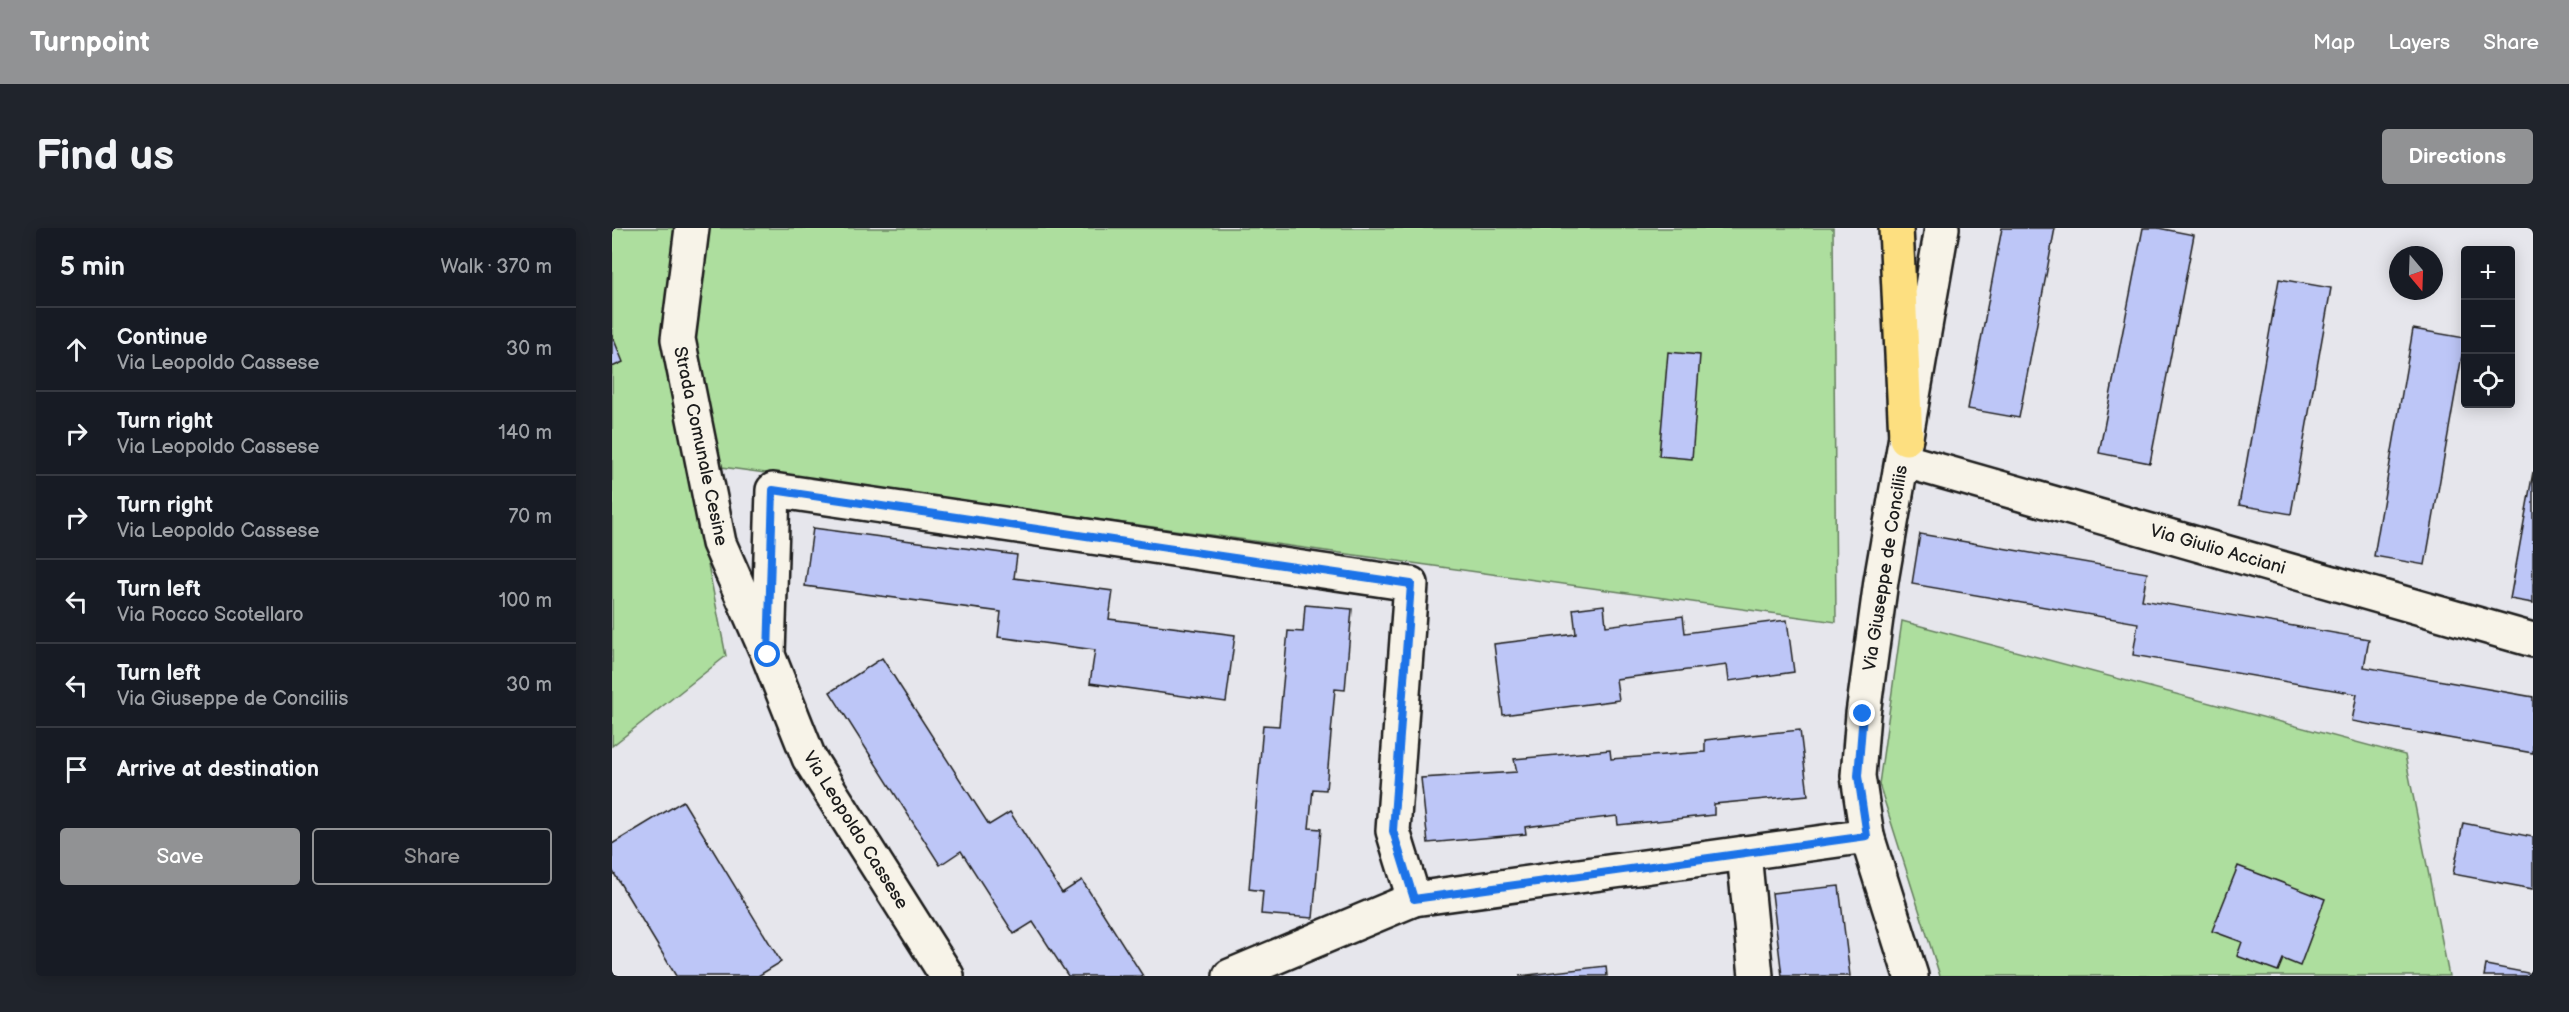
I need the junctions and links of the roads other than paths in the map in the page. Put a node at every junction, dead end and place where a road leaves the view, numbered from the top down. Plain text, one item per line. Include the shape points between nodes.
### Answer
1 (692, 228) edge
2 (1896, 228) edge
3 (1942, 228) edge
4 (1904, 449) junction
5 (2533, 640) edge
6 (768, 655) junction
7 (1867, 836) junction
8 (1744, 853) junction
9 (1414, 899) junction
10 (947, 976) edge
11 (1230, 976) edge
12 (1756, 976) edge
13 (1911, 976) edge

1 - 6 street, Strada Comunale Cesine via 678,339 718,543
2 - 4 main road
3 - 4 street, Via Giuseppe de Conciliis
4 - 5 street, Via Giulio Acciani
4 - 7 street, Via Giuseppe de Conciliis via 1863,714 1858,776
6 - 9 street, Via Leopoldo Cassese via 773,490 1411,584 1393,831
6 - 10 street, Via Leopoldo Cassese via 809,759
7 - 8 street
7 - 13 street, Via Giuseppe de Conciliis
8 - 9 street
8 - 12 street
9 - 11 street

